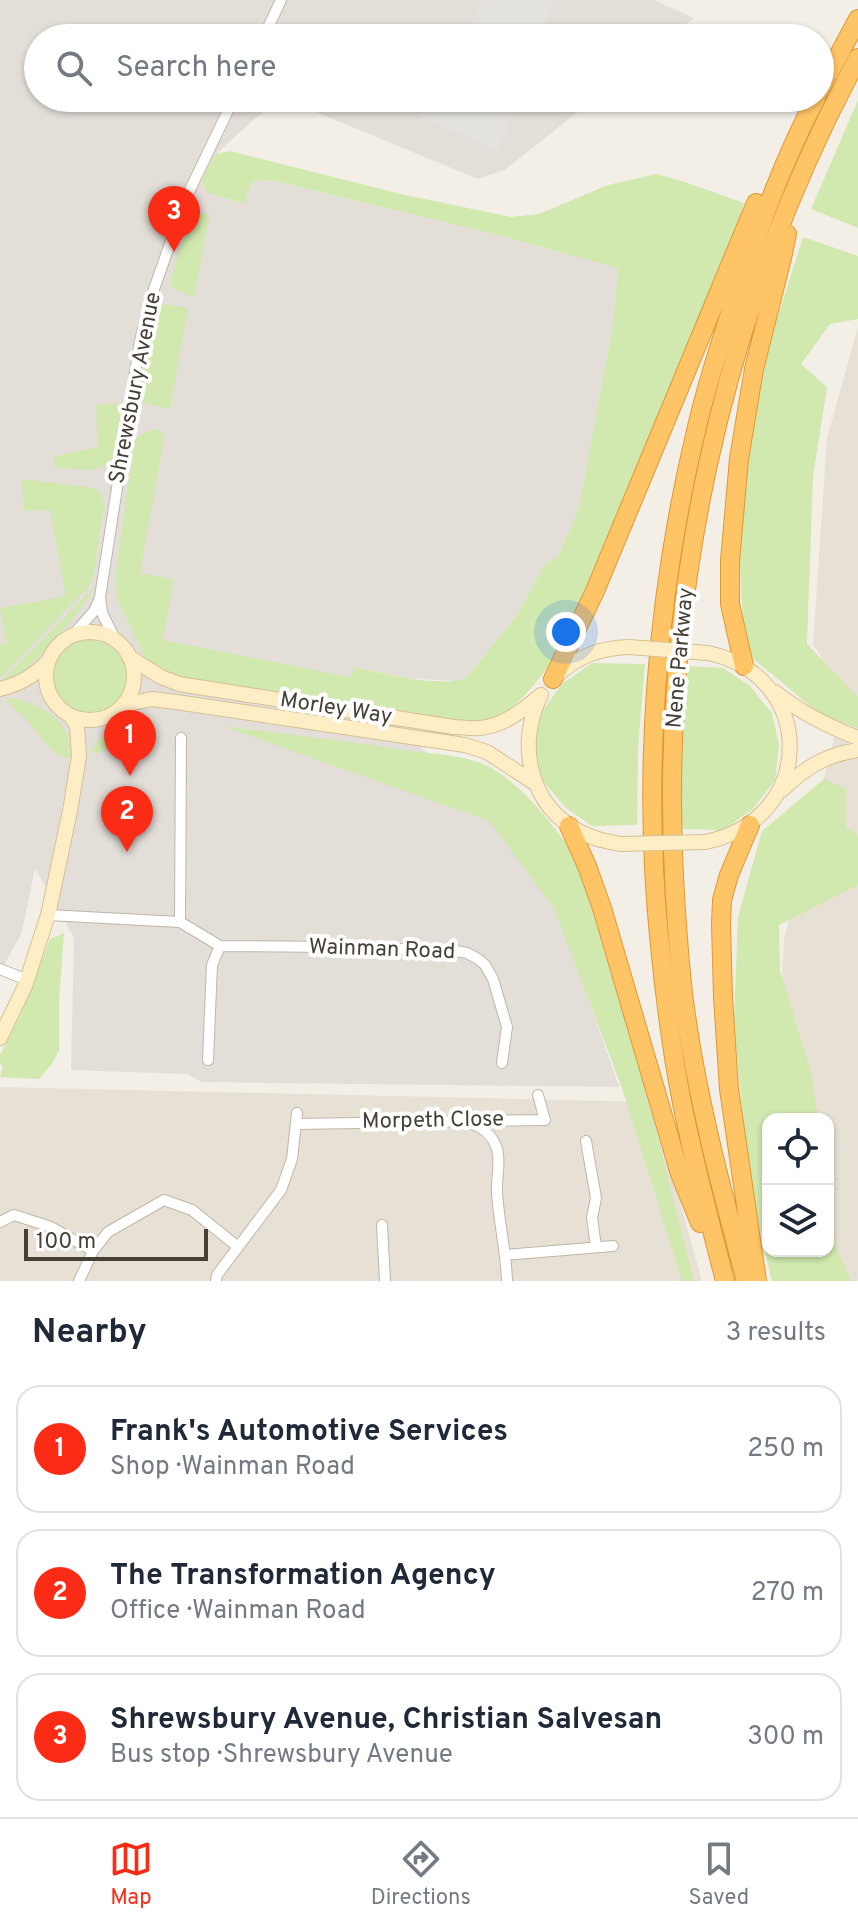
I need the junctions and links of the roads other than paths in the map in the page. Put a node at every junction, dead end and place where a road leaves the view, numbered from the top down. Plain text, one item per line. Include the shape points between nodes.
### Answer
1 (281, 0) edge
2 (858, 19) edge
3 (270, 24) edge
4 (858, 58) edge
5 (834, 64) edge
6 (834, 104) edge
7 (227, 112) edge
8 (806, 112) edge
9 (809, 112) edge
10 (830, 112) edge
11 (795, 187) junction
12 (100, 597) junction
13 (72, 636) junction
14 (116, 641) junction
15 (129, 657) junction
16 (48, 661) junction
17 (744, 666) junction
18 (553, 679) junction
19 (769, 687) junction
20 (5, 688) edge
21 (541, 695) junction
22 (56, 704) junction
23 (123, 705) junction
24 (70, 715) junction
25 (109, 716) junction
26 (181, 738) dead end
27 (858, 738) edge
28 (858, 750) edge
29 (79, 756) junction
30 (536, 784) junction
31 (778, 795) junction
32 (750, 825) junction
33 (569, 826) junction
34 (48, 915) junction
35 (180, 922) junction
36 (220, 946) junction
37 (0, 969) edge
38 (27, 980) junction
39 (0, 1038) edge
40 (208, 1060) dead end
41 (502, 1063) dead end
42 (538, 1095) dead end
43 (461, 1121) junction
44 (586, 1141) dead end
45 (0, 1222) edge
46 (382, 1225) dead end
47 (613, 1246) dead end
48 (238, 1247) junction
49 (596, 1247) junction
50 (93, 1251) junction
51 (506, 1255) junction
52 (79, 1281) edge
53 (216, 1281) edge
54 (385, 1281) edge
55 (507, 1281) edge
56 (725, 1281) edge
57 (746, 1281) edge
58 (757, 1281) edge

1 - 3 street
2 - 5 highway
4 - 6 highway, Nene Parkway
7 - 12 street, Shrewsbury Avenue via 187,196 140,341
8 - 18 highway via 766,179 595,591
9 - 56 highway, Nene Parkway via 761,221 696,430 676,528 656,699 654,860 667,1006 682,1102
10 - 11 highway, Nene Parkway
11 - 17 highway via 739,459 730,604
11 - 57 highway, Nene Parkway via 733,366 697,518 681,624 671,793 686,1020 714,1162
12 - 13 street, Shrewsbury Avenue
12 - 14 street, Shrewsbury Avenue
13 - 14 street via 94,633
13 - 16 street
14 - 15 street
15 - 21 street, Morley Way via 179,684 454,727 504,722
15 - 23 street via 133,677
16 - 20 street via 25,681
16 - 22 street via 46,683
17 - 18 street, bridge via 708,653 612,648 596,651
17 - 19 street
18 - 21 street
19 - 27 street via 823,724
19 - 31 street via 790,740
20 - 22 street via 42,694
21 - 30 street via 528,748
22 - 24 street
23 - 25 street
23 - 30 street, Morley Way via 152,699 465,745 487,752
24 - 25 street via 83,720
24 - 29 street via 77,726
25 - 29 street
26 - 35 street
28 - 31 street via 815,763
29 - 34 street
30 - 33 street
31 - 32 street
32 - 33 street, bridge via 705,842 620,844
32 - 58 highway via 729,875 721,924 729,1089
33 - 56 highway via 602,908 680,1174
34 - 35 street
34 - 38 street
35 - 36 street
36 - 40 street via 212,965
36 - 41 street, Wainman Road via 467,953 485,965 493,979 507,1027
37 - 38 street
38 - 39 street
42 - 43 street, Morpeth Close via 545,1120
43 - 48 street, Morpeth Close via 296,1118 292,1159 281,1190
43 - 51 street via 490,1135 497,1149
44 - 49 street via 596,1198
45 - 50 street via 14,1215 51,1227
46 - 54 street
47 - 49 street
48 - 50 street via 192,1210 164,1200 108,1232
48 - 53 street
49 - 51 street
50 - 52 street
51 - 55 street

